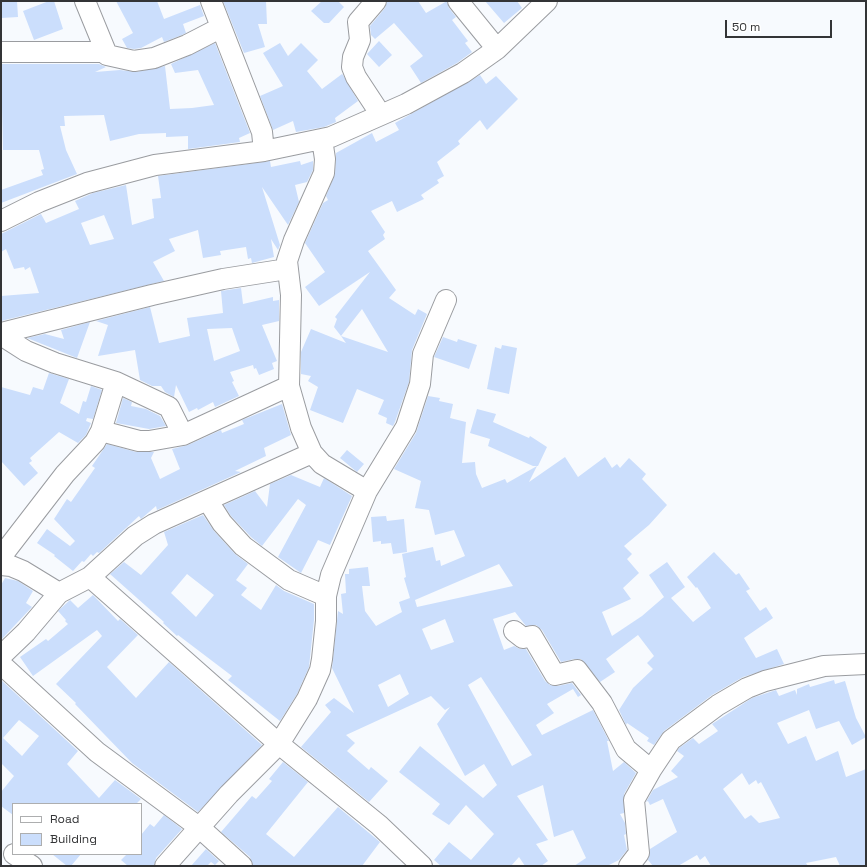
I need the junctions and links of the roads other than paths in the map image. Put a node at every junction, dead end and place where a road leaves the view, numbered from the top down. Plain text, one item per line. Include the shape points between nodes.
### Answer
1 (85, 1) edge
2 (211, 1) edge
3 (376, 1) edge
4 (458, 1) edge
5 (547, 1) edge
6 (220, 28) junction
7 (498, 49) junction
8 (1, 52) edge
9 (106, 52) junction
10 (381, 115) junction
11 (322, 139) junction
12 (264, 151) junction
13 (1, 221) edge
14 (287, 268) junction
15 (446, 300) dead end
16 (1, 334) edge
17 (116, 382) junction
18 (289, 386) junction
19 (101, 431) junction
20 (183, 435) junction
21 (312, 453) junction
22 (367, 491) junction
23 (208, 501) junction
24 (2, 556) edge
25 (90, 577) junction
26 (59, 593) junction
27 (326, 596) junction
28 (514, 631) dead end
29 (1, 656) edge
30 (1, 664) edge
31 (866, 664) edge
32 (279, 744) junction
33 (651, 770) junction
34 (200, 828) junction
35 (1, 846) edge
36 (12, 853) edge
37 (15, 855) edge
38 (32, 866) edge
39 (165, 866) edge
40 (242, 866) edge
41 (422, 866) edge
42 (629, 866) edge

1 - 9 street
2 - 6 street
3 - 10 street via 358,22 360,40 352,67
4 - 7 street
5 - 7 street
6 - 9 street via 154,58 134,61 107,56
6 - 12 street via 262,132
7 - 10 street via 463,73
8 - 9 street
10 - 11 street
11 - 12 street
11 - 14 street via 324,172 294,240
12 - 13 street via 154,165 86,183 38,202
14 - 16 street via 152,295
14 - 18 street via 291,295
15 - 22 street via 423,354 420,384 406,427
16 - 17 street via 26,351
17 - 19 street
17 - 20 street via 170,408
18 - 20 street
18 - 21 street via 301,428
19 - 20 street via 139,442
19 - 24 street via 96,442 65,474
21 - 22 street via 322,464
21 - 23 street
22 - 27 street via 337,557
23 - 25 street via 154,524 135,536
23 - 27 street via 222,523 243,546 289,580
24 - 26 street via 11,566
25 - 26 street
25 - 32 street
26 - 29 street via 26,632
27 - 32 street via 325,642 320,670 303,705
28 - 33 street via 523,638 532,636 555,676 577,670 602,703 626,749
30 - 34 street via 97,752
31 - 33 street via 824,666 787,674 747,688 718,705 671,740
32 - 34 street
32 - 41 street via 379,825
33 - 42 street via 634,800 639,853
34 - 39 street
34 - 40 street
35 - 36 street
37 - 38 street

